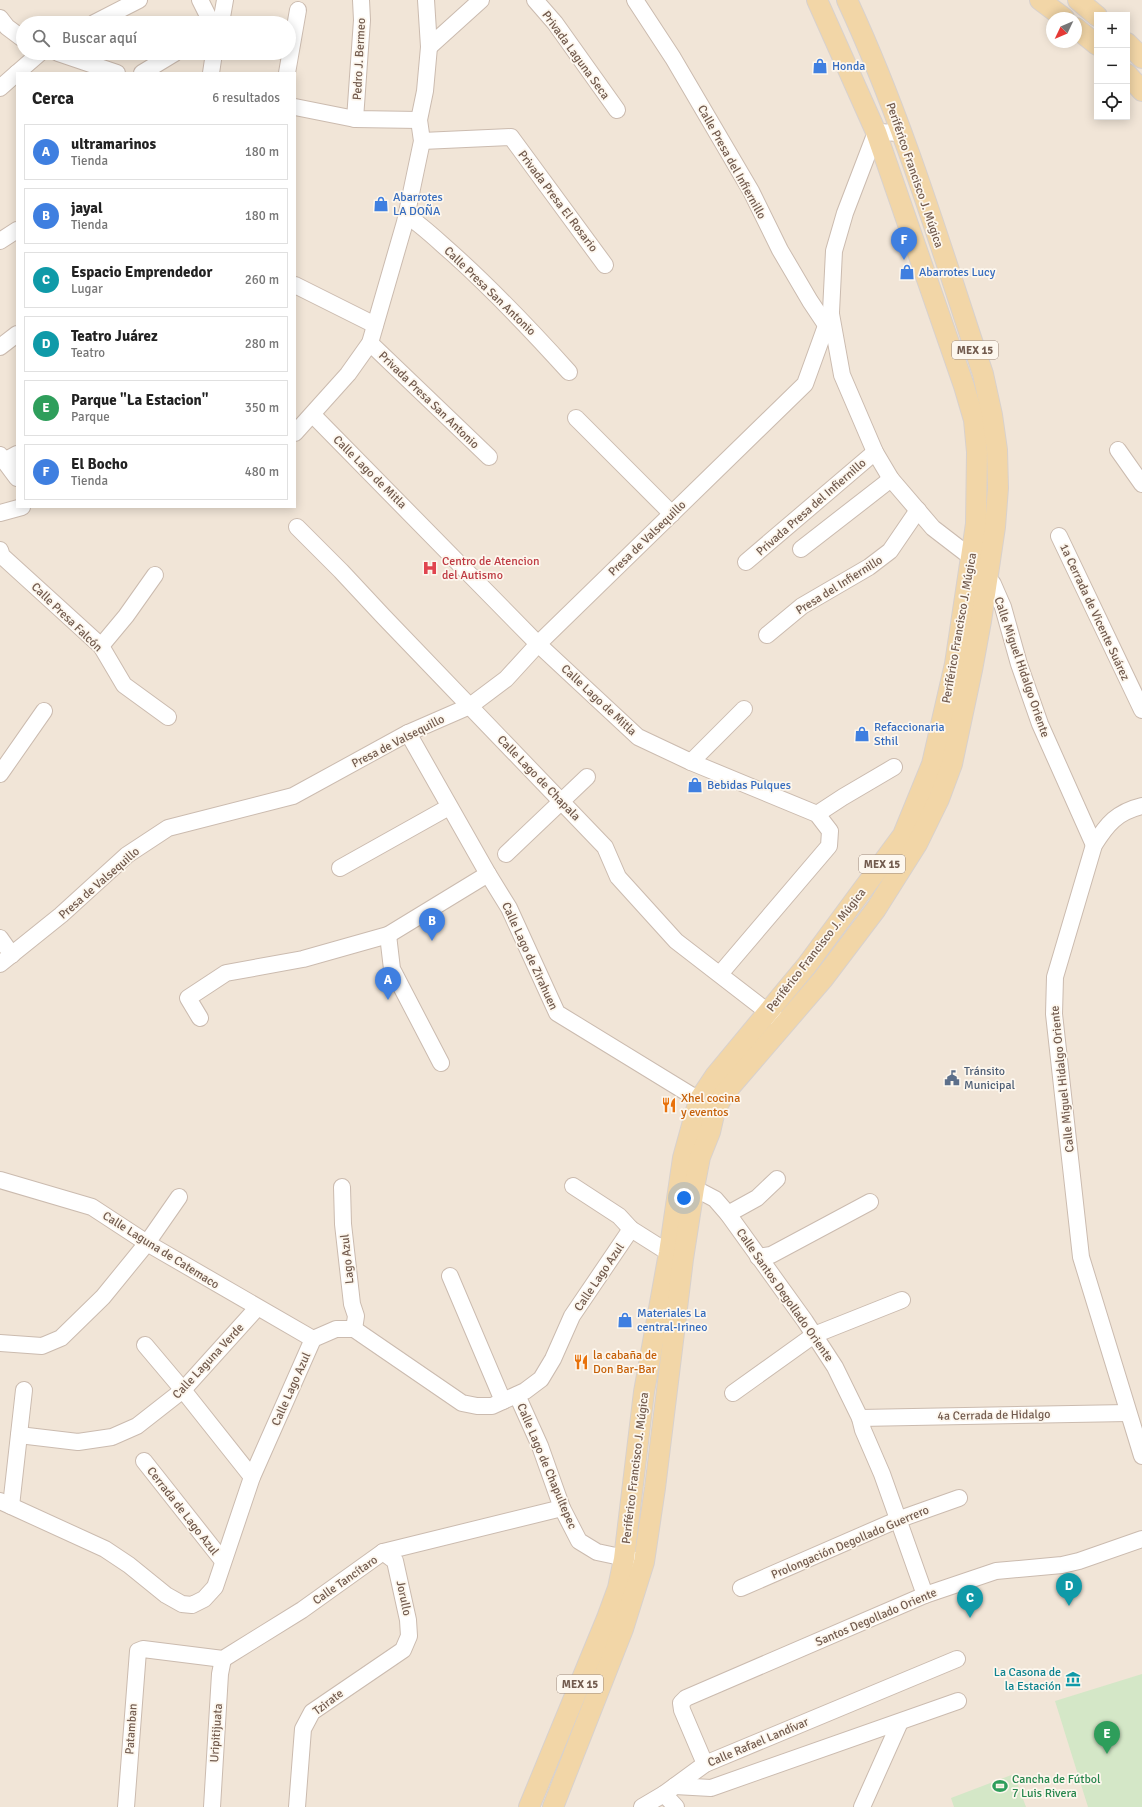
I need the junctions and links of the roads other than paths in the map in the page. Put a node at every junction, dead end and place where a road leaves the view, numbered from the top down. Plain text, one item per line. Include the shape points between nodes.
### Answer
1 (200, 0) edge
2 (225, 0) edge
3 (361, 0) edge
4 (426, 0) edge
5 (481, 0) edge
6 (535, 0) edge
7 (635, 0) edge
8 (817, 0) edge
9 (847, 0) edge
10 (1040, 0) edge
11 (1078, 0) edge
12 (134, 1) edge
13 (298, 10) dead end
14 (1056, 12) edge
15 (1094, 13) edge
16 (107, 16) edge
17 (212, 16) edge
18 (218, 16) edge
19 (0, 18) edge
20 (296, 21) edge
21 (1082, 33) edge
22 (16, 34) edge
23 (1094, 43) edge
24 (428, 46) junction
25 (1130, 46) edge
26 (1142, 58) edge
27 (32, 60) edge
28 (79, 60) edge
29 (163, 60) edge
30 (289, 60) edge
31 (18, 72) edge
32 (114, 72) edge
33 (144, 72) edge
34 (287, 72) edge
35 (16, 74) edge
36 (1130, 77) edge
37 (0, 88) edge
38 (1142, 90) edge
39 (296, 107) edge
40 (617, 110) dead end
41 (355, 119) junction
42 (419, 120) junction
43 (876, 132) junction
44 (901, 133) junction
45 (422, 142) junction
46 (406, 215) junction
47 (16, 231) edge
48 (0, 241) edge
49 (605, 265) dead end
50 (296, 286) edge
51 (829, 319) junction
52 (375, 326) junction
53 (16, 335) edge
54 (370, 343) junction
55 (0, 346) edge
56 (569, 372) dead end
57 (313, 415) junction
58 (576, 418) dead end
59 (296, 432) edge
60 (1118, 450) dead end
61 (875, 452) junction
62 (7, 456) edge
63 (488, 457) dead end
64 (16, 476) edge
65 (891, 479) junction
66 (1142, 484) edge
67 (18, 508) edge
68 (918, 510) junction
69 (0, 513) edge
70 (672, 514) junction
71 (297, 527) dead end
72 (1059, 536) dead end
73 (801, 549) dead end
74 (0, 550) edge
75 (972, 558) junction
76 (746, 562) dead end
77 (155, 575) dead end
78 (987, 576) junction
79 (767, 635) dead end
80 (538, 644) junction
81 (101, 646) junction
82 (470, 706) junction
83 (744, 709) dead end
84 (1142, 710) edge
85 (44, 711) dead end
86 (168, 717) dead end
87 (408, 733) junction
88 (691, 762) junction
89 (894, 767) dead end
90 (0, 774) edge
91 (587, 777) dead end
92 (560, 802) junction
93 (1142, 806) edge
94 (449, 807) junction
95 (817, 814) junction
96 (1094, 845) junction
97 (506, 854) dead end
98 (340, 868) dead end
99 (488, 874) junction
100 (388, 935) junction
101 (0, 938) edge
102 (6, 959) edge
103 (720, 974) junction
104 (200, 1018) dead end
105 (776, 1018) junction
106 (441, 1064) dead end
107 (699, 1100) junction
108 (777, 1179) dead end
109 (0, 1180) edge
110 (573, 1186) dead end
111 (342, 1188) dead end
112 (694, 1188) junction
113 (179, 1197) dead end
114 (870, 1202) dead end
115 (728, 1214) junction
116 (630, 1230) junction
117 (146, 1243) junction
118 (669, 1253) junction
119 (758, 1256) junction
120 (450, 1276) dead end
121 (902, 1300) dead end
122 (257, 1308) junction
123 (354, 1329) junction
124 (814, 1335) junction
125 (313, 1340) junction
126 (0, 1342) edge
127 (145, 1345) dead end
128 (24, 1390) dead end
129 (183, 1390) junction
130 (733, 1393) dead end
131 (510, 1398) junction
132 (1128, 1413) junction
133 (860, 1418) junction
134 (19, 1435) junction
135 (1142, 1456) edge
136 (144, 1461) dead end
137 (252, 1477) junction
138 (959, 1498) dead end
139 (6, 1504) edge
140 (562, 1508) junction
141 (897, 1520) junction
142 (1142, 1539) edge
143 (383, 1552) junction
144 (634, 1560) junction
145 (223, 1561) junction
146 (741, 1588) dead end
147 (925, 1595) junction
148 (403, 1650) joint
149 (223, 1659) junction
150 (957, 1659) dead end
151 (958, 1701) dead end
152 (900, 1722) junction
153 (705, 1764) junction
154 (669, 1790) junction
155 (126, 1807) edge
156 (212, 1807) edge
157 (297, 1807) edge
158 (529, 1807) edge
159 (553, 1807) edge
160 (642, 1807) edge
161 (676, 1807) edge
162 (862, 1807) edge

1 - 17 street
2 - 18 street
3 - 41 street, Pedro J. Bermeo via 362,20
4 - 24 street
5 - 24 street
6 - 40 street, Privada Laguna Seca via 555,23
7 - 51 street, Calle Presa del Infiernillo via 673,58 740,171 810,302
8 - 43 main road, Periférico Francisco J. Múgica / MEX 15
9 - 44 main road, Periférico Francisco J. Múgica / MEX 15 via 868,45
10 - 14 main road
11 - 15 main road
12 - 16 street
13 - 20 street
19 - 22 street
21 - 23 main road
24 - 42 street via 425,90
25 - 26 main road
27 - 31 street
28 - 32 street
29 - 33 street
30 - 34 street
35 - 37 street
36 - 38 main road
39 - 41 street
41 - 42 street
42 - 45 street
43 - 44 street
43 - 51 street via 834,251
43 - 75 main road, Periférico Francisco J. Múgica / MEX 15 via 974,420 977,500
44 - 78 main road, Periférico Francisco J. Múgica / MEX 15 via 983,374 992,415 998,450 998,488 996,527
45 - 46 street
45 - 49 street, Privada Presa El Rosario via 511,138
46 - 52 street
46 - 56 street, Calle Presa San Antonio via 466,266
47 - 48 street
50 - 52 street
51 - 61 street, Calle Presa del Infiernillo via 842,375
51 - 70 street, Presa de Valsequillo via 805,384
52 - 54 street
53 - 55 street
54 - 57 street
54 - 63 street, Privada Presa San Antonio
57 - 59 street
57 - 80 street, Calle Lago de Mitla
58 - 70 street
60 - 66 street
61 - 65 street, Calle Presa del Infiernillo
61 - 76 street, Privada Presa del Infiernillo
62 - 64 street
65 - 68 street, Calle Presa del Infiernillo
65 - 73 street
67 - 69 street
68 - 75 street, Calle Presa del Infiernillo via 933,528
68 - 79 street, Presa del Infiernillo via 890,552 802,606
70 - 80 street, Presa de Valsequillo
71 - 82 street, Calle Lago de Chapala
72 - 84 street, 1a Cerrada de Vicente Suárez
74 - 81 street, Calle Presa Falcón via 2,556
75 - 105 main road, Periférico Francisco J. Múgica / MEX 15 via 955,664 932,764 903,836 816,954
77 - 81 street
78 - 96 street, Calle Miguel Hidalgo Oriente via 1003,607 1040,724
78 - 105 main road, Periférico Francisco J. Múgica / MEX 15 via 981,621 952,764 939,799 917,844 876,909 823,979
80 - 82 street, Presa de Valsequillo via 506,679
80 - 88 street, Calle Lago de Mitla via 638,737
81 - 86 street, Calle Presa Falcón via 124,685
82 - 87 street, Presa de Valsequillo
82 - 92 street, Calle Lago de Chapala
83 - 88 street
85 - 90 street
87 - 94 street, Calle Lago de Zirahuen
87 - 102 street, Presa de Valsequillo via 293,796 168,828 127,855 61,915
88 - 95 street, Calle Lago de Mitla
89 - 95 street
91 - 92 street
92 - 97 street
92 - 103 street, Calle Lago de Chapala via 605,847 618,876 676,942
93 - 96 street via 1116,817
94 - 98 street
94 - 99 street, Calle Lago de Zirahuen
95 - 103 street via 830,831 829,846
96 - 132 street, Calle Miguel Hidalgo Oriente via 1055,977 1054,1014 1081,1257
99 - 100 street
99 - 107 street, Calle Lago de Zirahuen via 509,908 557,1014
100 - 104 street via 303,959 226,973 188,998
100 - 106 street via 392,969
101 - 102 street
103 - 105 street, Calle Lago de Chapala
105 - 107 main road, Periférico Francisco J. Múgica / MEX 15 via 715,1076
105 - 112 main road, Periférico Francisco J. Múgica / MEX 15 via 715,1110 700,1157
107 - 118 main road, Periférico Francisco J. Múgica / MEX 15 via 683,1158
108 - 115 street via 757,1198
109 - 117 street, Calle Laguna de Catemaco via 92,1207
110 - 116 street via 619,1216
111 - 123 street, Lago Azul via 343,1224 352,1304 356,1316
112 - 115 street, Calle Santos Degollado Oriente via 715,1199
112 - 144 main road, Periférico Francisco J. Múgica / MEX 15 via 655,1488
113 - 117 street
114 - 119 street via 771,1255
115 - 119 street, Calle Santos Degollado Oriente
116 - 118 street, Calle Lago Azul
116 - 131 street, Calle Lago Azul via 579,1306 541,1379
117 - 122 street, Calle Laguna de Catemaco
117 - 126 street via 103,1297 61,1338 42,1346
118 - 144 main road, Periférico Francisco J. Múgica / MEX 15 via 644,1392
119 - 124 street, Calle Santos Degollado Oriente
120 - 131 street, Calle Lago de Chapultepec
121 - 124 street
122 - 125 street, Calle Laguna de Catemaco
122 - 129 street, Calle Laguna Verde
123 - 125 street, Calle Lago Azul via 336,1329
123 - 131 street, Calle Lago Azul via 462,1403 492,1406
124 - 130 street
124 - 133 street, Calle Santos Degollado Oriente via 835,1367
125 - 137 street, Calle Lago Azul
127 - 129 street
128 - 134 street
129 - 134 street, Calle Laguna Verde via 137,1426 112,1437 78,1442
129 - 137 street
131 - 140 street, Calle Lago de Chapultepec via 540,1446
132 - 133 street, 4a Cerrada de Hidalgo
132 - 135 street, Calle Miguel Hidalgo Oriente
133 - 141 street, Calle Santos Degollado Oriente
134 - 139 street
136 - 145 street, Cerrada de Lago Azul
137 - 145 street, Calle Lago Azul
138 - 141 street, Prolongación Degollado Guerrero
139 - 145 street, Calle Lago Azul via 105,1549 182,1604 192,1605 204,1599 215,1586
140 - 143 street, Calle Tancítaro
140 - 144 street, Calle Lago de Chapultepec via 579,1541 597,1552
141 - 146 street, Prolongación Degollado Guerrero
141 - 147 street, Calle Santos Degollado Oriente
142 - 147 street, Santos Degollado Oriente via 1079,1561 996,1571
143 - 148 street, Jorullo via 395,1561 406,1605 409,1636
143 - 149 street, Calle Tancítaro via 302,1610
144 - 158 main road, Periférico Francisco J. Múgica / MEX 15 via 618,1588
144 - 159 main road, Periférico Francisco J. Múgica / MEX 15 via 623,1629
147 - 153 street, Santos Degollado Oriente via 686,1698 681,1703 682,1710
148 - 157 street, Tzirate via 312,1712 304,1730
149 - 155 street, Patamban via 143,1649 138,1651
149 - 156 street, Uripitijuata
150 - 153 street, Calle Rafael Landívar
151 - 152 street
152 - 154 street via 711,1788
152 - 162 street
153 - 154 street, Calle Rafael Landívar
154 - 160 street, Calle Rafael Landívar
154 - 161 street

